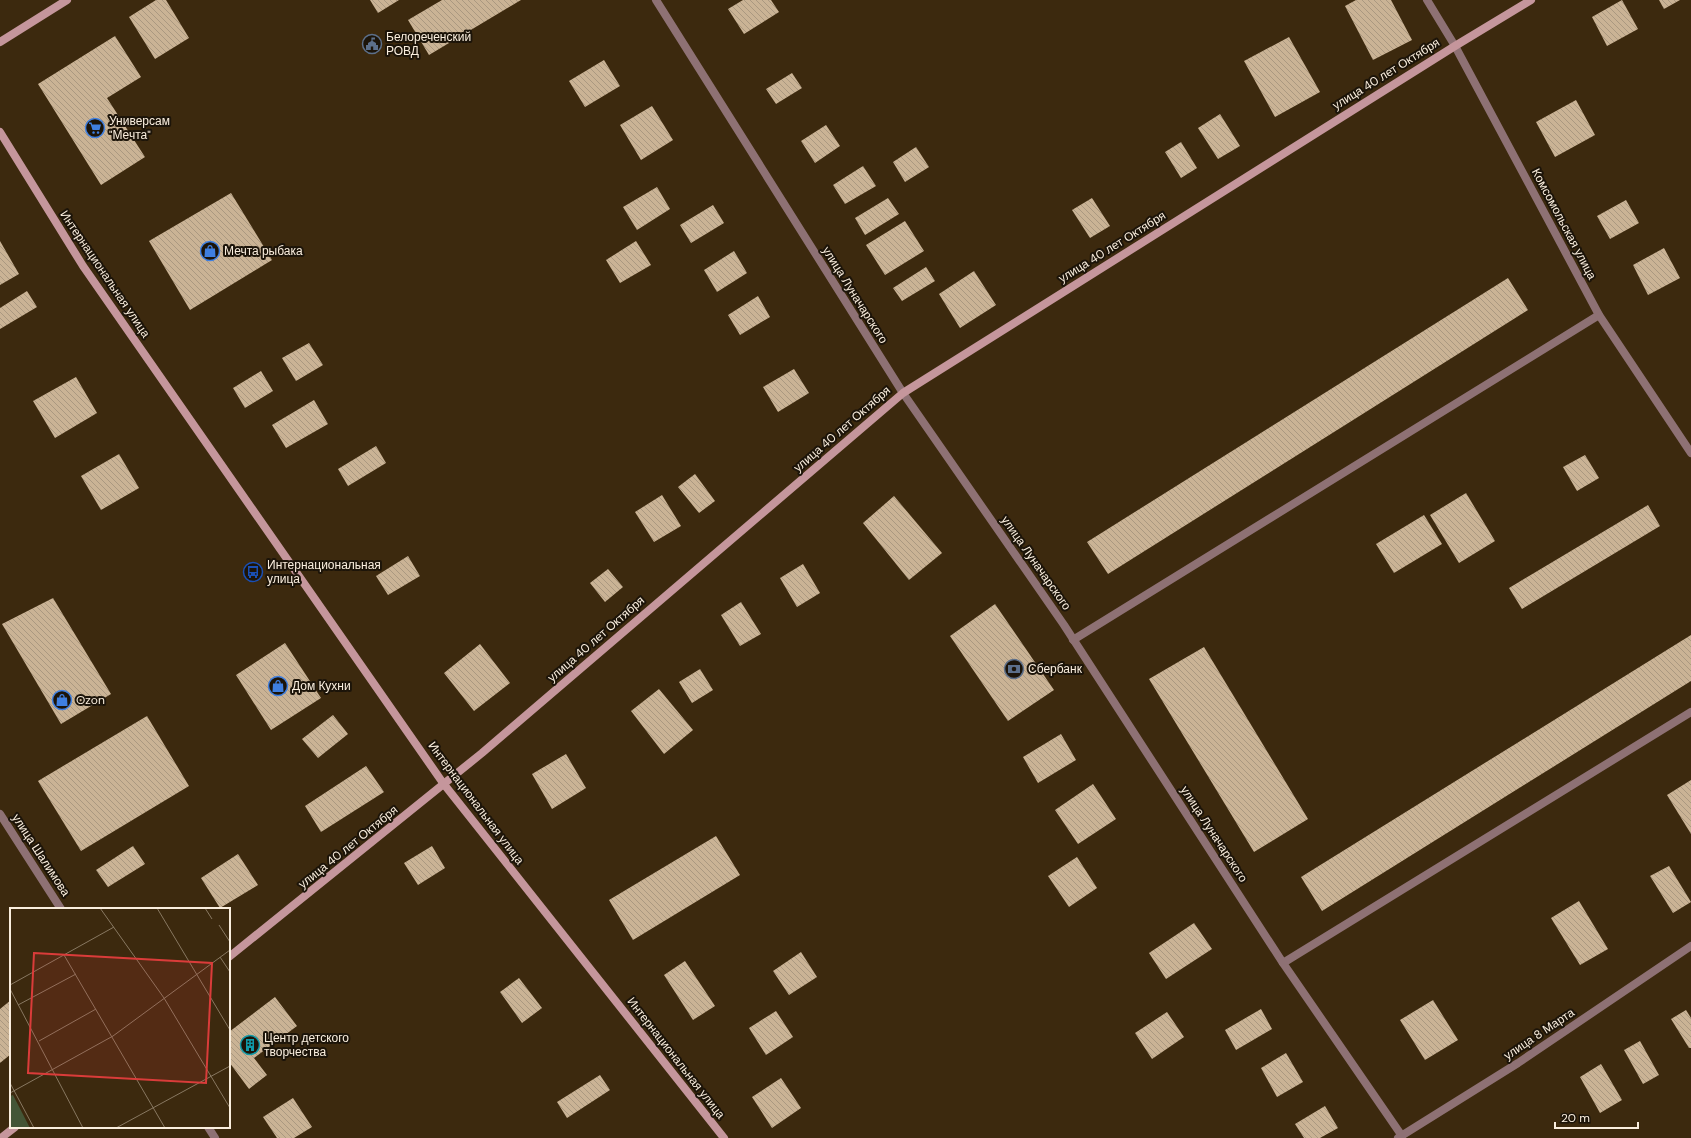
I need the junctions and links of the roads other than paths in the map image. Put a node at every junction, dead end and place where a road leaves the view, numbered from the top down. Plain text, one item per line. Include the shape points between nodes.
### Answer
1 (66, 0) edge
2 (656, 0) edge
3 (1427, 0) edge
4 (1531, 0) edge
5 (0, 42) edge
6 (1454, 46) junction
7 (0, 132) edge
8 (1599, 315) junction
9 (903, 393) junction
10 (1691, 452) edge
11 (1074, 640) junction
12 (1691, 712) edge
13 (443, 783) junction
14 (0, 814) edge
15 (60, 908) edge
16 (1691, 946) edge
17 (230, 956) edge
18 (1283, 963) junction
19 (14, 1128) edge
20 (209, 1128) edge
21 (1400, 1137) edge
22 (1, 1138) edge
23 (215, 1138) edge
24 (724, 1138) edge

1 - 5 street
2 - 9 street, улица Луначарского
3 - 6 street, Комсомольская улица
4 - 6 street, улица 40 лет Октября
6 - 8 street, Комсомольская улица
6 - 9 street, улица 40 лет Октября
7 - 13 street, Интернациональная улица via 83,266
8 - 10 street, Комсомольская улица
8 - 11 street
9 - 11 street, улица Луначарского
9 - 13 street, улица 40 лет Октября
11 - 18 street, улица Луначарского
12 - 18 street
13 - 17 street, улица 40 лет Октября via 401,820
13 - 24 street, Интернациональная улица
14 - 15 street, улица Шалимова
16 - 21 street, улица 8 Марта via 1518,1062
18 - 21 street, улица Луначарского
19 - 22 street
20 - 23 street

